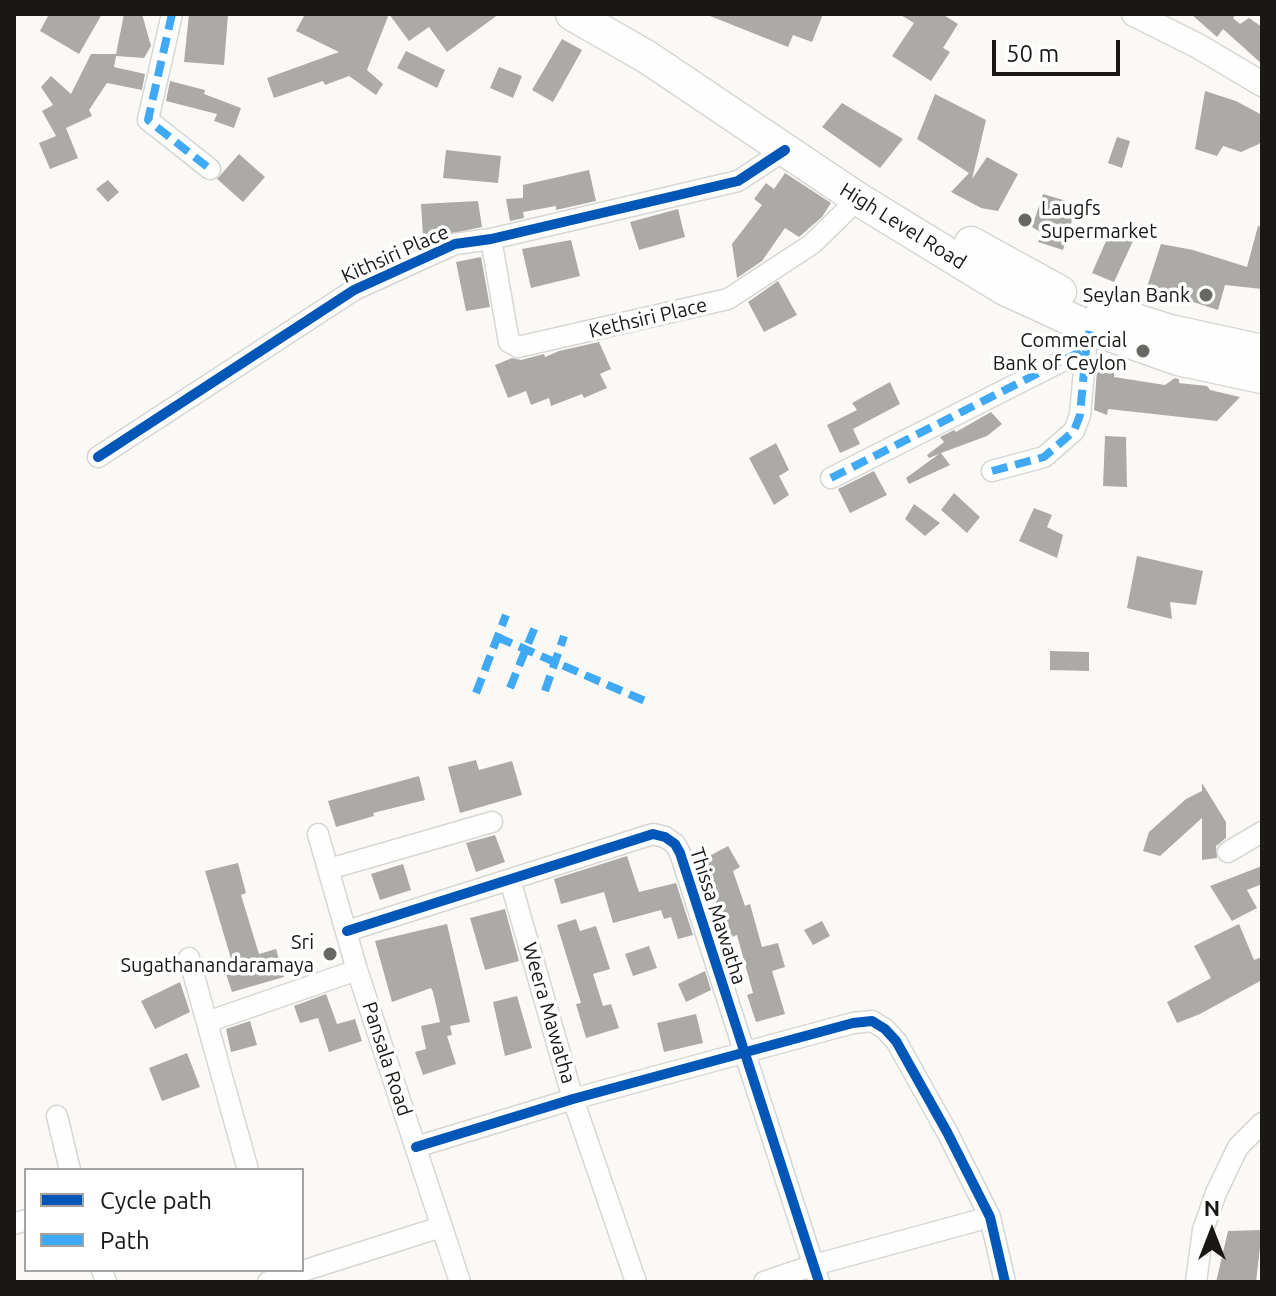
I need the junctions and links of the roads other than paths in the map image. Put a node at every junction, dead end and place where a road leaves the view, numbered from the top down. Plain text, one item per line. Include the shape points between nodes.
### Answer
1 (172, 14) edge
2 (572, 14) edge
3 (598, 14) edge
4 (1134, 14) edge
5 (1262, 84) edge
6 (785, 150) junction
7 (210, 169) dead end
8 (858, 199) junction
9 (491, 239) junction
10 (1088, 339) junction
11 (1262, 351) edge
12 (1262, 377) edge
13 (98, 457) dead end
14 (992, 471) dead end
15 (831, 478) dead end
16 (492, 822) dead end
17 (1262, 832) edge
18 (318, 834) dead end
19 (1228, 852) dead end
20 (329, 869) junction
21 (510, 880) junction
22 (347, 931) junction
23 (189, 958) dead end
24 (357, 970) junction
25 (207, 1022) junction
26 (743, 1053) junction
27 (573, 1099) junction
28 (57, 1116) dead end
29 (1262, 1123) edge
30 (416, 1147) junction
31 (70, 1168) edge
32 (247, 1168) edge
33 (990, 1217) junction
34 (441, 1227) junction
35 (304, 1269) edge
36 (295, 1272) edge
37 (817, 1274) edge
38 (275, 1278) edge
39 (460, 1282) edge
40 (636, 1282) edge
41 (764, 1282) edge
42 (1005, 1282) edge
43 (1196, 1282) edge

1 - 7 street via 148,120
2 - 6 highway, High Level Road via 647,57
3 - 11 highway, High Level Road via 817,156 1013,268 1138,322
4 - 5 street
6 - 8 highway, High Level Road
6 - 9 street, Kithsiri Place via 738,181
8 - 9 street, Kethsiri Place via 812,244 728,299 518,347 509,342
8 - 10 highway, High Level Road
9 - 13 street, Kithsiri Place via 455,244 354,290
10 - 12 highway, High Level Road
10 - 14 street via 1074,431 1044,457
10 - 15 street
16 - 20 street
17 - 19 street
18 - 20 street, Pansala Road
20 - 22 street, Pansala Road
21 - 22 street, Thissa Mawatha
21 - 26 street, Thissa Mawatha via 653,834 675,844
21 - 27 street, Weera Mawatha
22 - 24 street, Pansala Road
23 - 25 street
24 - 25 street
24 - 30 street, Pansala Road
25 - 32 street
26 - 27 street
26 - 33 street via 853,1023 872,1021 885,1029
26 - 37 street, Thissa Mawatha
27 - 30 street
27 - 40 street, Weera Mawatha
28 - 31 street
29 - 43 street via 1238,1147 1216,1193 1203,1230
30 - 34 street, Pansala Road
33 - 37 street
33 - 42 street
34 - 35 street
34 - 39 street, Pansala Road
36 - 38 street
37 - 41 street

